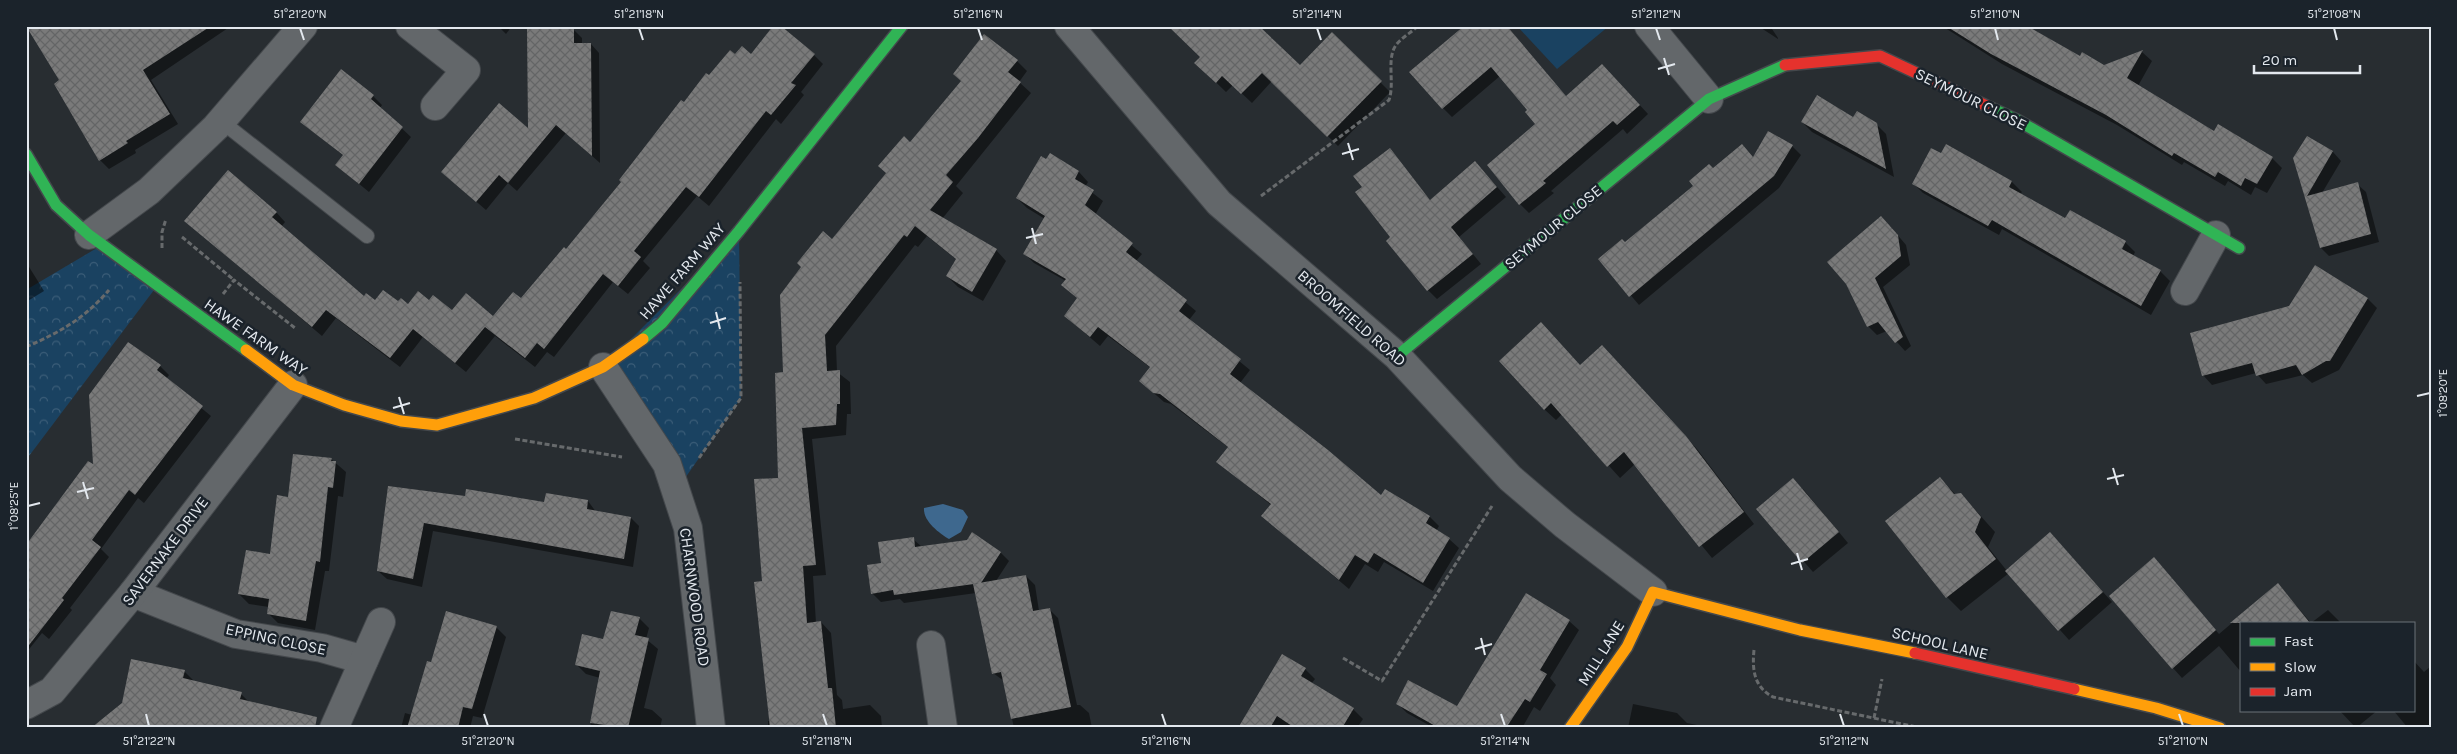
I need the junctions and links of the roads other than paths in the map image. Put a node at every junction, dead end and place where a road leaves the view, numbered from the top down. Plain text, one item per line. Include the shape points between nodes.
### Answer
1 (303, 26) edge
2 (410, 26) edge
3 (902, 26) edge
4 (1069, 26) edge
5 (1649, 26) edge
6 (1709, 99) junction
7 (435, 106) dead end
8 (222, 121) junction
9 (26, 154) edge
10 (89, 235) junction
11 (367, 236) dead end
12 (2227, 242) joint
13 (2185, 291) dead end
14 (1397, 356) junction
15 (604, 367) junction
16 (293, 385) junction
17 (1653, 592) junction
18 (133, 593) junction
19 (381, 622) dead end
20 (930, 645) dead end
21 (364, 660) junction
22 (26, 706) edge
23 (334, 728) edge
24 (711, 728) edge
25 (943, 728) edge
26 (1570, 728) edge
27 (2220, 728) edge

1 - 8 street
2 - 7 street via 466,70
3 - 15 street, HAWE FARM WAY via 662,323
4 - 14 street, BROOMFIELD ROAD via 1219,203
5 - 6 street
6 - 12 street, SEYMOUR CLOSE via 1780,66 1880,56 2017,120
6 - 14 street, SEYMOUR CLOSE
8 - 10 street via 149,191
8 - 11 lane
9 - 10 street, HAWE FARM WAY via 56,205
10 - 16 street, HAWE FARM WAY
12 - 13 street, SEYMOUR CLOSE
14 - 17 street, BROOMFIELD ROAD via 1510,478
15 - 16 street, HAWE FARM WAY via 534,398 437,425 401,421 344,405
15 - 24 street, CHARNWOOD ROAD via 667,464 688,528
16 - 18 street, SAVERNAKE DRIVE
17 - 26 street, MILL LANE via 1627,647
17 - 27 street, SCHOOL LANE via 1800,630 2156,708
18 - 21 street, EPPING CLOSE via 236,634 322,648
18 - 22 street, SAVERNAKE DRIVE via 52,690
19 - 21 street
20 - 25 street
21 - 23 street

